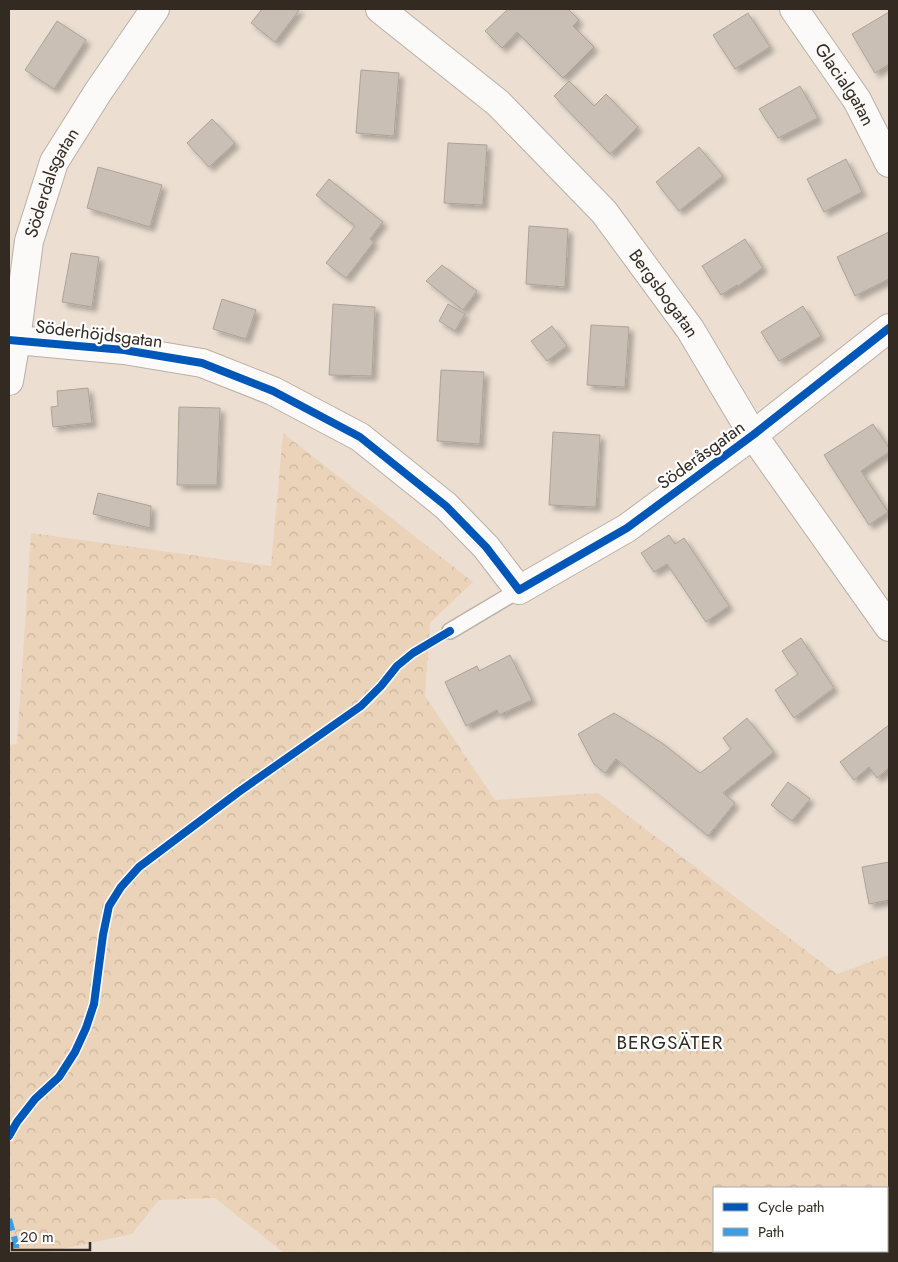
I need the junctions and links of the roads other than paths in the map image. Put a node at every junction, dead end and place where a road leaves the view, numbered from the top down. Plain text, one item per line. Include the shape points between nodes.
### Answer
1 (155, 9) edge
2 (380, 9) edge
3 (794, 9) edge
4 (889, 163) edge
5 (889, 328) edge
6 (16, 340) junction
7 (9, 380) edge
8 (753, 436) junction
9 (519, 590) junction
10 (889, 627) edge
11 (450, 631) dead end

1 - 6 street, Söderdalsgatan via 54,162 29,241
2 - 8 street, Bergsbogatan via 498,103 604,212 690,329
3 - 4 street, Glacialgatan via 857,100
5 - 8 street, Söderåsgatan
6 - 7 street, Söderdalsgatan
6 - 9 street, Söderhöjdsgatan via 124,350 202,363 273,391 360,437 439,501 486,547
8 - 9 street, Söderåsgatan via 627,528
8 - 10 street, Bergsbogatan
9 - 11 lane

